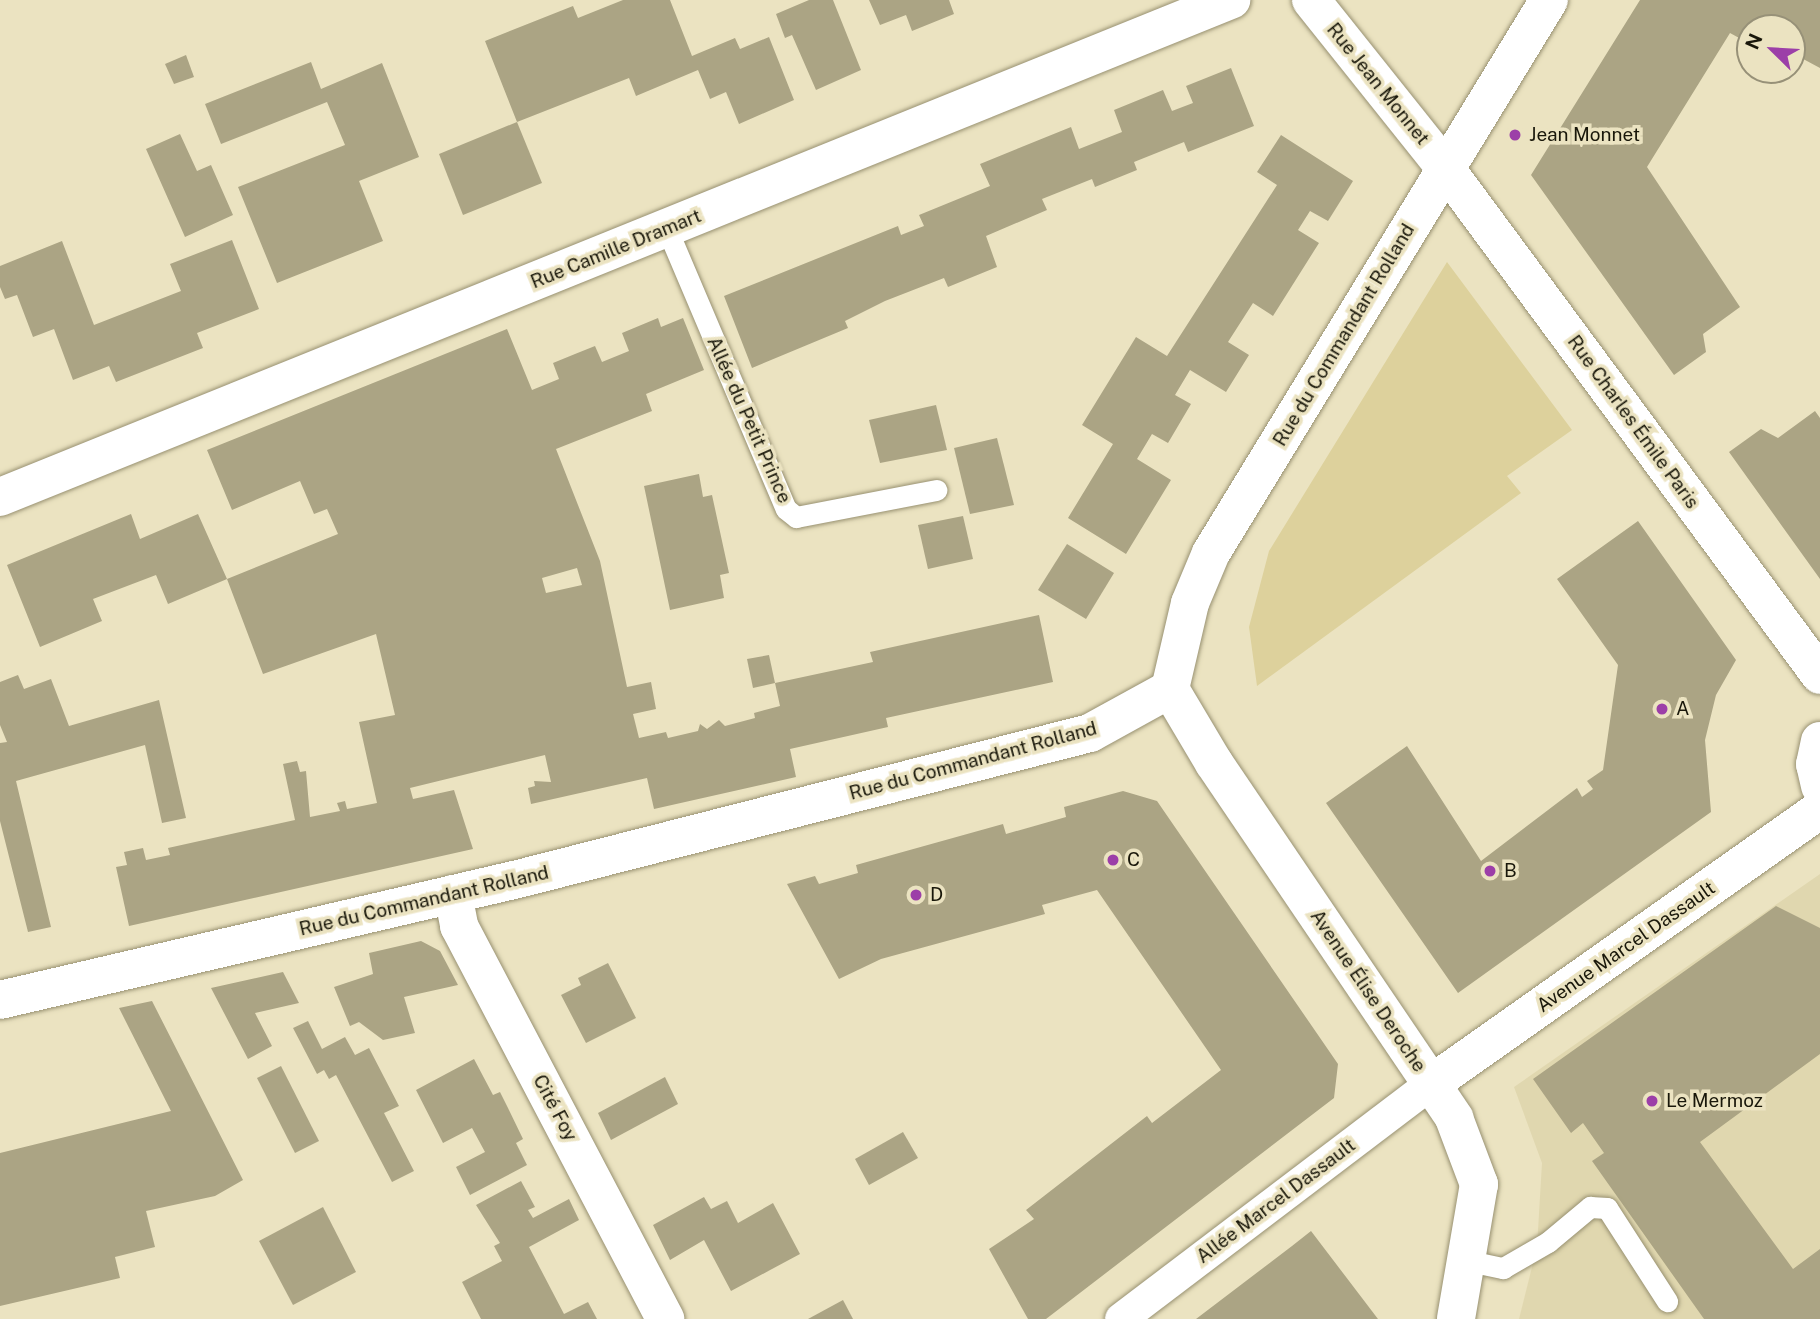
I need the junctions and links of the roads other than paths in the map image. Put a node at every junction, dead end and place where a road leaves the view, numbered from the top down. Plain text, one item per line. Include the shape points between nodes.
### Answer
1 (1231, 0) edge
2 (1311, 0) edge
3 (1549, 0) edge
4 (1446, 169) junction
5 (667, 229) junction
6 (936, 490) dead end
7 (0, 496) edge
8 (1820, 675) edge
9 (1170, 689) junction
10 (1820, 741) edge
11 (1820, 786) edge
12 (1820, 810) edge
13 (453, 894) junction
14 (0, 1000) edge
15 (1431, 1084) junction
16 (1469, 1261) junction
17 (1667, 1301) dead end
18 (665, 1319) edge
19 (1121, 1319) edge
20 (1456, 1319) edge

1 - 5 street, Rue Camille Dramart
2 - 4 street, Rue Jean Monnet
3 - 4 street, Rue du Commandant Rolland
4 - 8 street, Rue Charles Émile Paris
4 - 9 street, Rue du Commandant Rolland via 1211,553 1190,603
5 - 6 lane, Allée du Petit Prince via 786,509 796,516
5 - 7 street, Rue Camille Dramart
9 - 13 street, Rue du Commandant Rolland via 1090,733
9 - 15 street, Avenue Élise Deroche via 1214,763
10 - 11 street via 1815,764
12 - 15 street, Avenue Marcel Dassault
13 - 14 street, Rue du Commandant Rolland
13 - 18 street, Cité Foy via 459,926
15 - 16 street, Avenue Élise Deroche via 1454,1118 1479,1184
15 - 19 street, Allée Marcel Dassault
16 - 17 lane via 1503,1268 1548,1242 1590,1207 1607,1208
16 - 20 street, Avenue Élise Deroche

